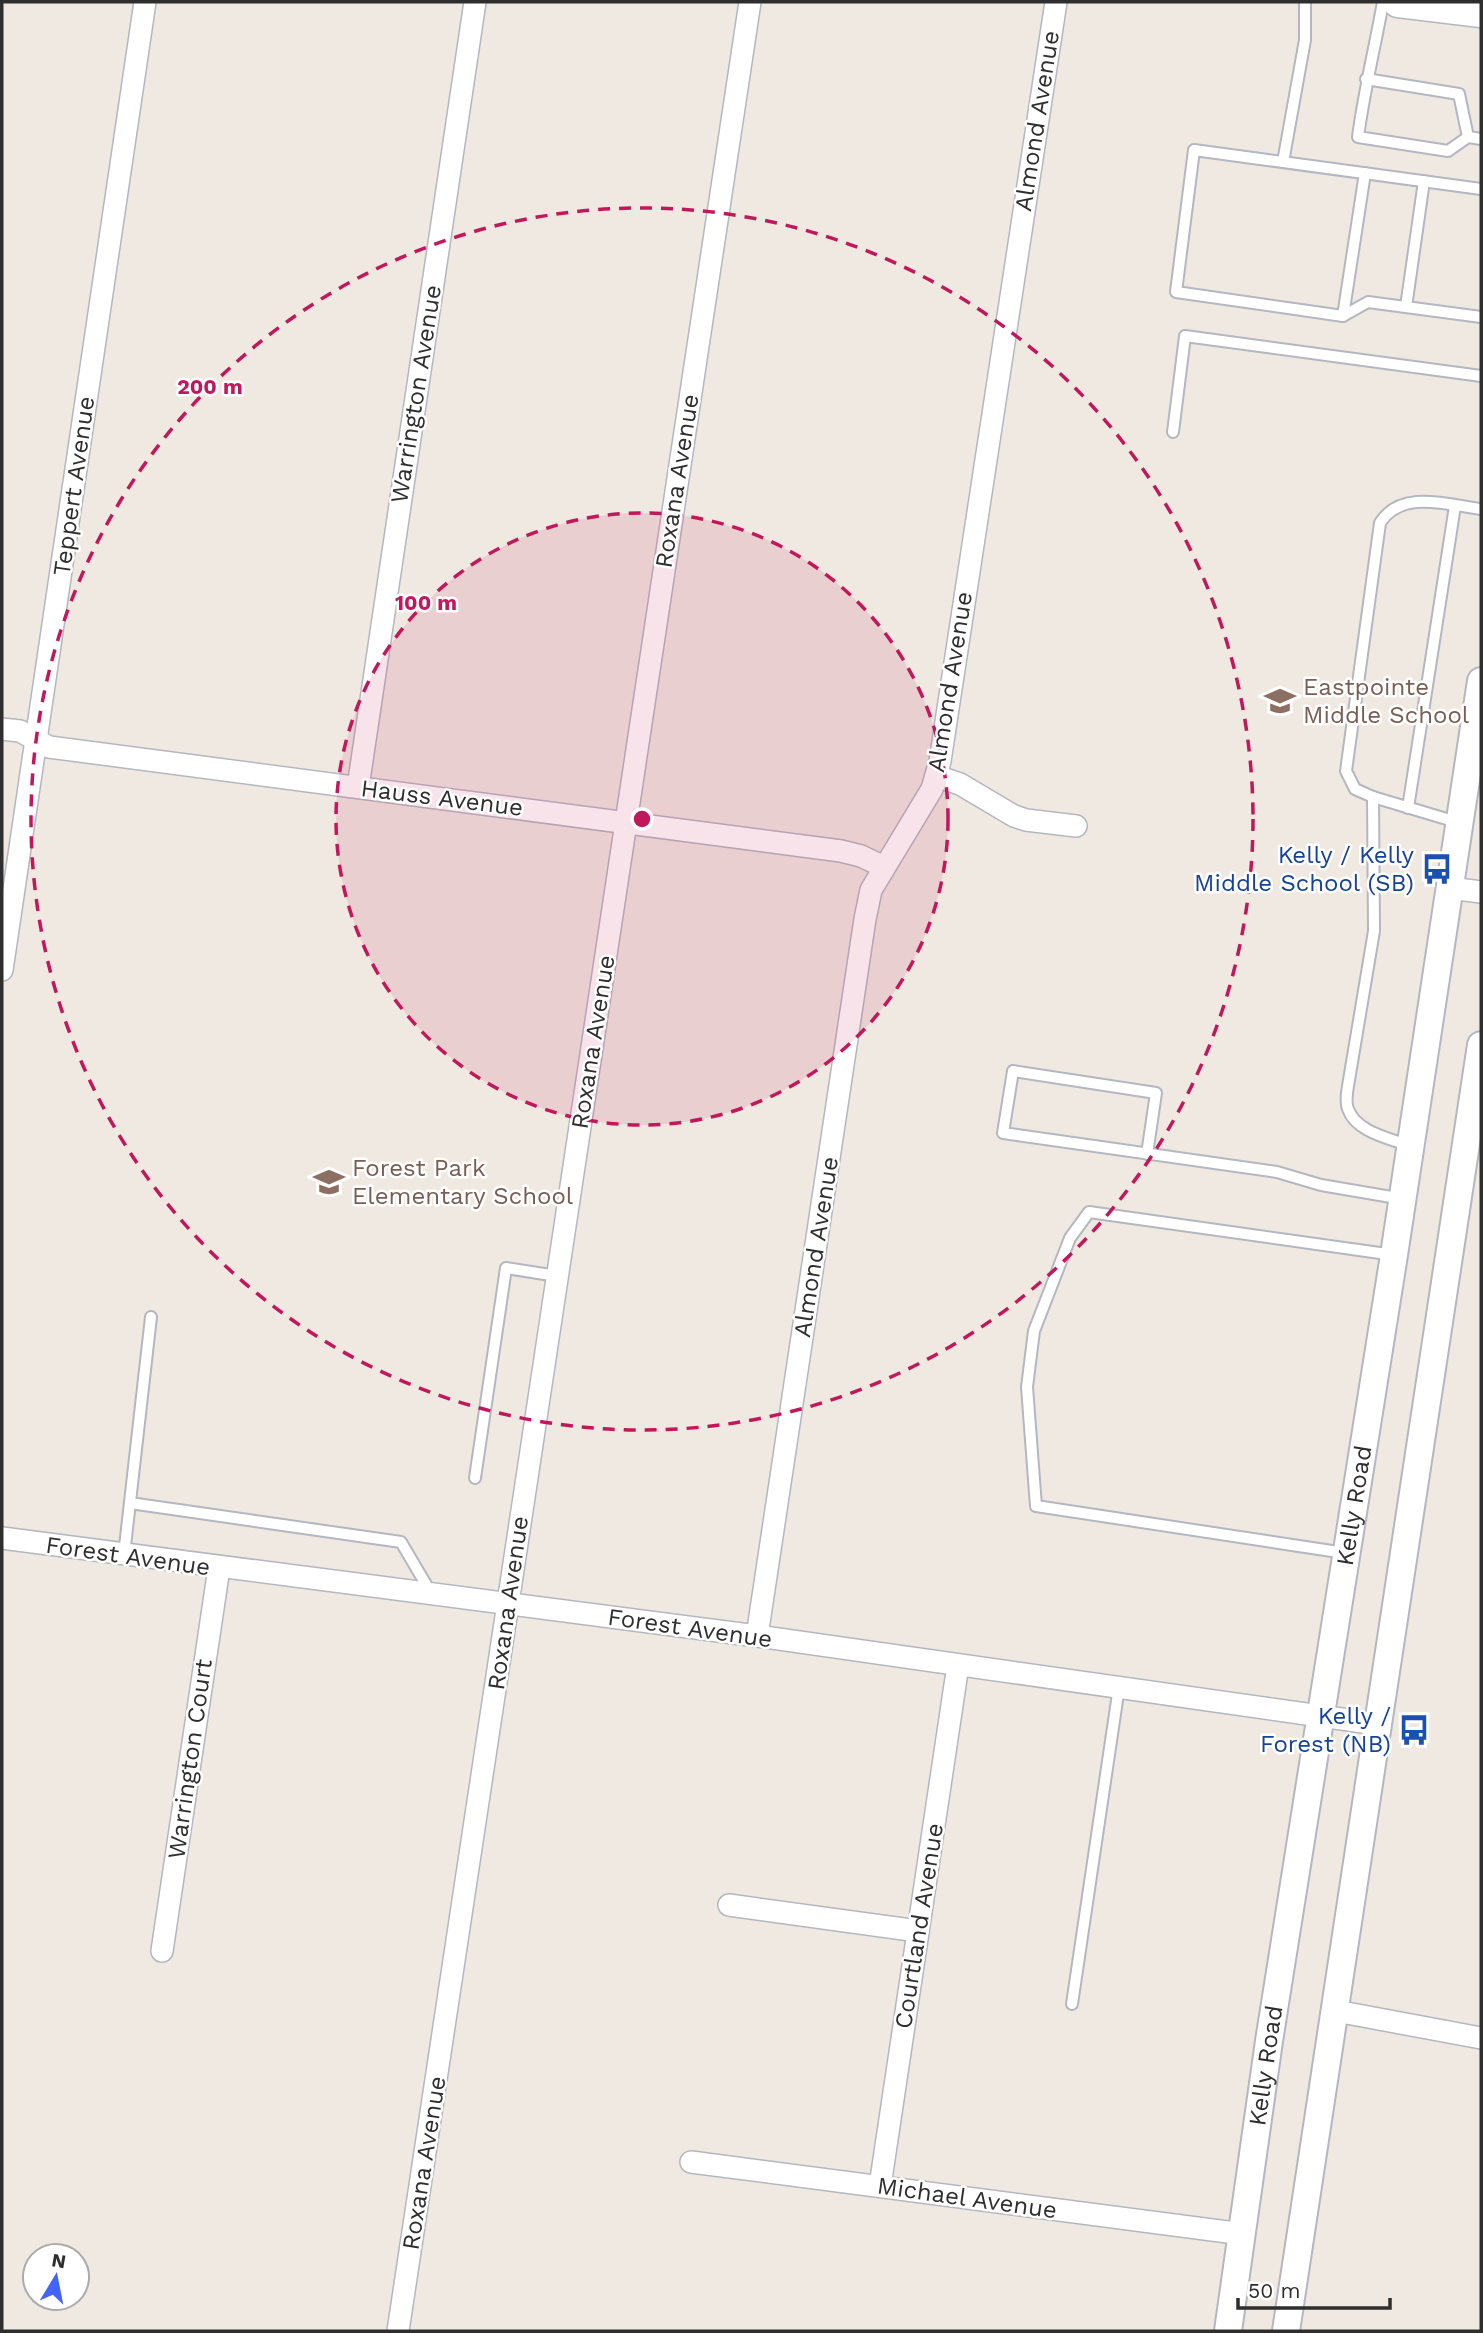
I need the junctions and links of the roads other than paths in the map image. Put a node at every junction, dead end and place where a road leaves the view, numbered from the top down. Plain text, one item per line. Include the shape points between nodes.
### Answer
1 (145, 2) edge
2 (475, 2) edge
3 (750, 2) edge
4 (1056, 2) edge
5 (1305, 2) edge
6 (1382, 2) edge
7 (1398, 2) edge
8 (1446, 5) edge
9 (1481, 12) edge
10 (1366, 79) junction
11 (1468, 137) junction
12 (1481, 139) edge
13 (1283, 162) junction
14 (1365, 173) junction
15 (1424, 181) junction
16 (1481, 189) edge
17 (1406, 307) junction
18 (1343, 316) junction
19 (1481, 317) edge
20 (1481, 376) edge
21 (1172, 432) dead end
22 (1455, 506) junction
23 (1481, 509) edge
24 (1481, 681) edge
25 (2, 729) edge
26 (36, 740) junction
27 (936, 776) junction
28 (358, 787) junction
29 (1373, 797) junction
30 (1408, 808) junction
31 (626, 822) junction
32 (1460, 824) junction
33 (1076, 827) dead end
34 (884, 867) junction
35 (1450, 888) junction
36 (1481, 892) edge
37 (2, 970) edge
38 (1481, 1045) edge
39 (1411, 1147) junction
40 (1147, 1154) junction
41 (1403, 1199) junction
42 (1394, 1255) junction
43 (557, 1276) junction
44 (151, 1317) dead end
45 (475, 1478) dead end
46 (130, 1503) junction
47 (2, 1538) edge
48 (1345, 1553) junction
49 (124, 1555) junction
50 (219, 1568) junction
51 (432, 1595) junction
52 (508, 1604) junction
53 (757, 1636) junction
54 (958, 1665) junction
55 (1119, 1687) junction
56 (1321, 1714) junction
57 (1377, 1724) junction
58 (729, 1905) dead end
59 (918, 1931) junction
60 (162, 1951) dead end
61 (1072, 2004) dead end
62 (1336, 2011) junction
63 (1481, 2038) edge
64 (691, 2162) dead end
65 (880, 2186) junction
66 (1244, 2234) junction
67 (398, 2331) edge
68 (1228, 2331) edge
69 (1286, 2331) edge

1 - 26 street, Teppert Avenue
2 - 28 street, Warrington Avenue
3 - 31 street, Roxana Avenue
4 - 27 street, Almond Avenue
5 - 13 lane via 1305,40
6 - 10 lane
7 - 8 main road
8 - 9 main road
10 - 11 lane via 1459,94
10 - 11 lane via 1358,137 1448,151
11 - 12 lane
13 - 14 lane
13 - 18 lane via 1194,150 1176,292
14 - 15 lane
14 - 18 lane
15 - 16 lane
15 - 17 lane
17 - 18 lane via 1368,302
17 - 19 lane
20 - 21 lane via 1185,335
22 - 23 lane
22 - 29 lane via 1400,504 1380,523 1346,771 1356,789
22 - 30 lane
24 - 32 street, Kelly Road
25 - 26 street, Hauss Avenue via 20,731
26 - 28 street, Hauss Avenue via 50,747
26 - 37 street, Teppert Avenue
27 - 33 street via 960,784 1014,816
27 - 34 street, Almond Avenue
28 - 31 street, Hauss Avenue
29 - 30 lane
29 - 39 lane via 1374,931 1347,1107 1364,1128
30 - 32 lane
31 - 34 street, Hauss Avenue via 852,853
31 - 43 street, Roxana Avenue
32 - 35 street, Kelly Road
34 - 53 street, Almond Avenue via 871,890 864,919
35 - 36 street
35 - 39 street, Kelly Road
38 - 57 street
39 - 41 street, Kelly Road
40 - 40 lane via 1003,1133 1013,1071 1156,1093
40 - 41 lane via 1277,1172
41 - 42 street, Kelly Road
42 - 48 street, Kelly Road
42 - 48 lane via 1089,1212 1070,1238 1034,1331 1027,1387 1036,1506
43 - 45 lane via 506,1268
43 - 52 street, Roxana Avenue
44 - 46 lane
46 - 49 lane
46 - 51 lane via 401,1542
47 - 49 street, Forest Avenue
48 - 56 street, Kelly Road
49 - 50 street, Forest Avenue
50 - 51 street, Forest Avenue
50 - 60 street, Warrington Court
51 - 52 street, Forest Avenue
52 - 53 street, Forest Avenue
52 - 67 street, Roxana Avenue
53 - 54 street, Forest Avenue
54 - 55 street, Forest Avenue
54 - 59 street, Courtland Avenue
55 - 56 street, Forest Avenue
55 - 61 lane
56 - 57 street, Forest Avenue
56 - 66 street, Kelly Road via 1269,2041
57 - 62 street
58 - 59 street
59 - 65 street, Courtland Avenue
62 - 63 street
62 - 69 street
64 - 65 street, Michael Avenue
65 - 66 street, Michael Avenue
66 - 68 street, Kelly Road

